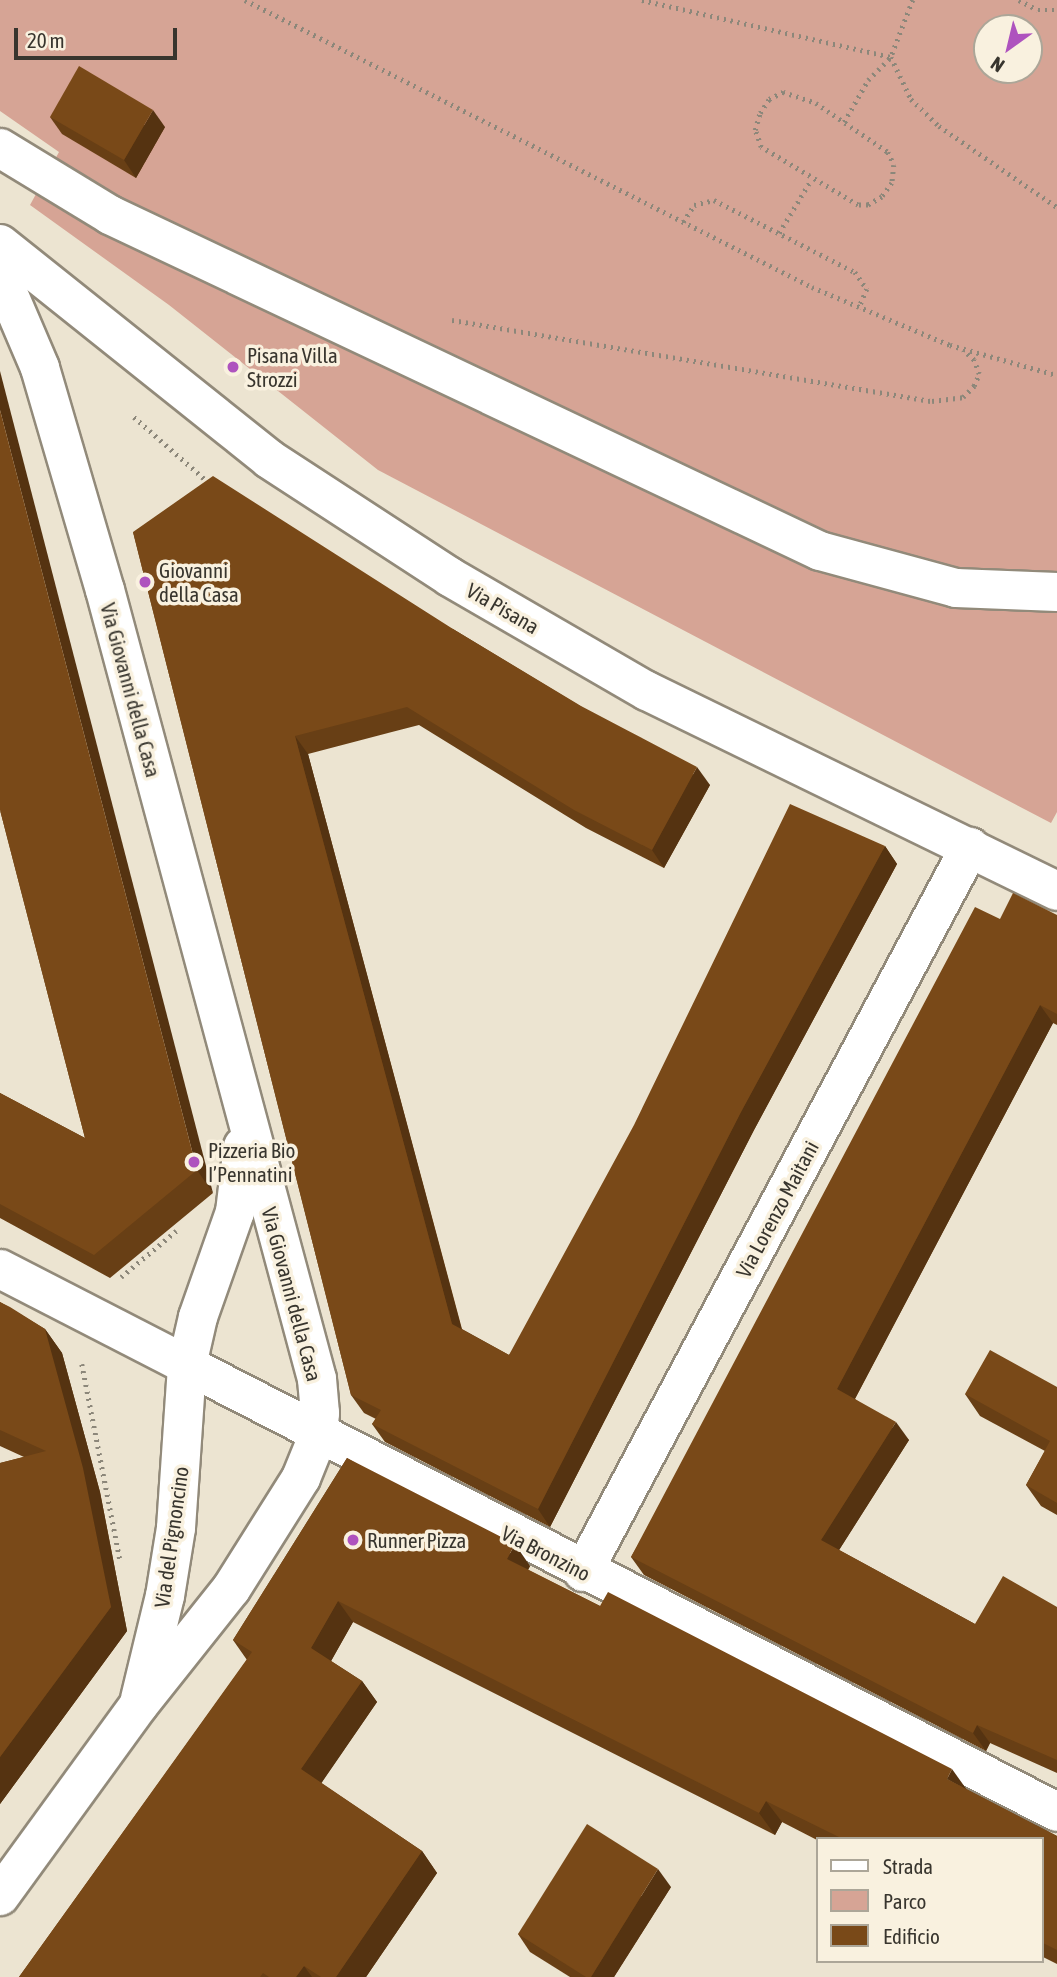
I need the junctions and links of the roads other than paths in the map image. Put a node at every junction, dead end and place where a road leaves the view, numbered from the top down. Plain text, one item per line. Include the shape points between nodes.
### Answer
1 (0, 148) edge
2 (0, 244) edge
3 (0, 274) edge
4 (1057, 592) edge
5 (970, 847) junction
6 (1057, 891) edge
7 (242, 1112) junction
8 (0, 1269) edge
9 (187, 1366) junction
10 (318, 1436) junction
11 (583, 1572) junction
12 (138, 1706) junction
13 (1057, 1812) edge
14 (0, 1896) edge

1 - 4 street via 110,215 820,551 956,588
2 - 5 street, Via Pisana via 269,459 450,577 647,691
3 - 7 street, Via Giovanni della Casa via 40,368 105,590
5 - 6 street, Via Pisana
5 - 11 street, Via Lorenzo Maitani
7 - 9 street, Via Giovanni della Casa via 241,1178 235,1212 198,1317
7 - 10 street, Via Giovanni della Casa via 317,1379
8 - 9 street, Via Bronzino
9 - 10 street, Via Bronzino
9 - 12 street, Via del Pignoncino via 176,1528
10 - 11 street, Via Bronzino
10 - 12 street, Via del Pignoncino via 301,1478 231,1589
11 - 13 street, Via Bronzino
12 - 14 street, Via del Pignoncino

